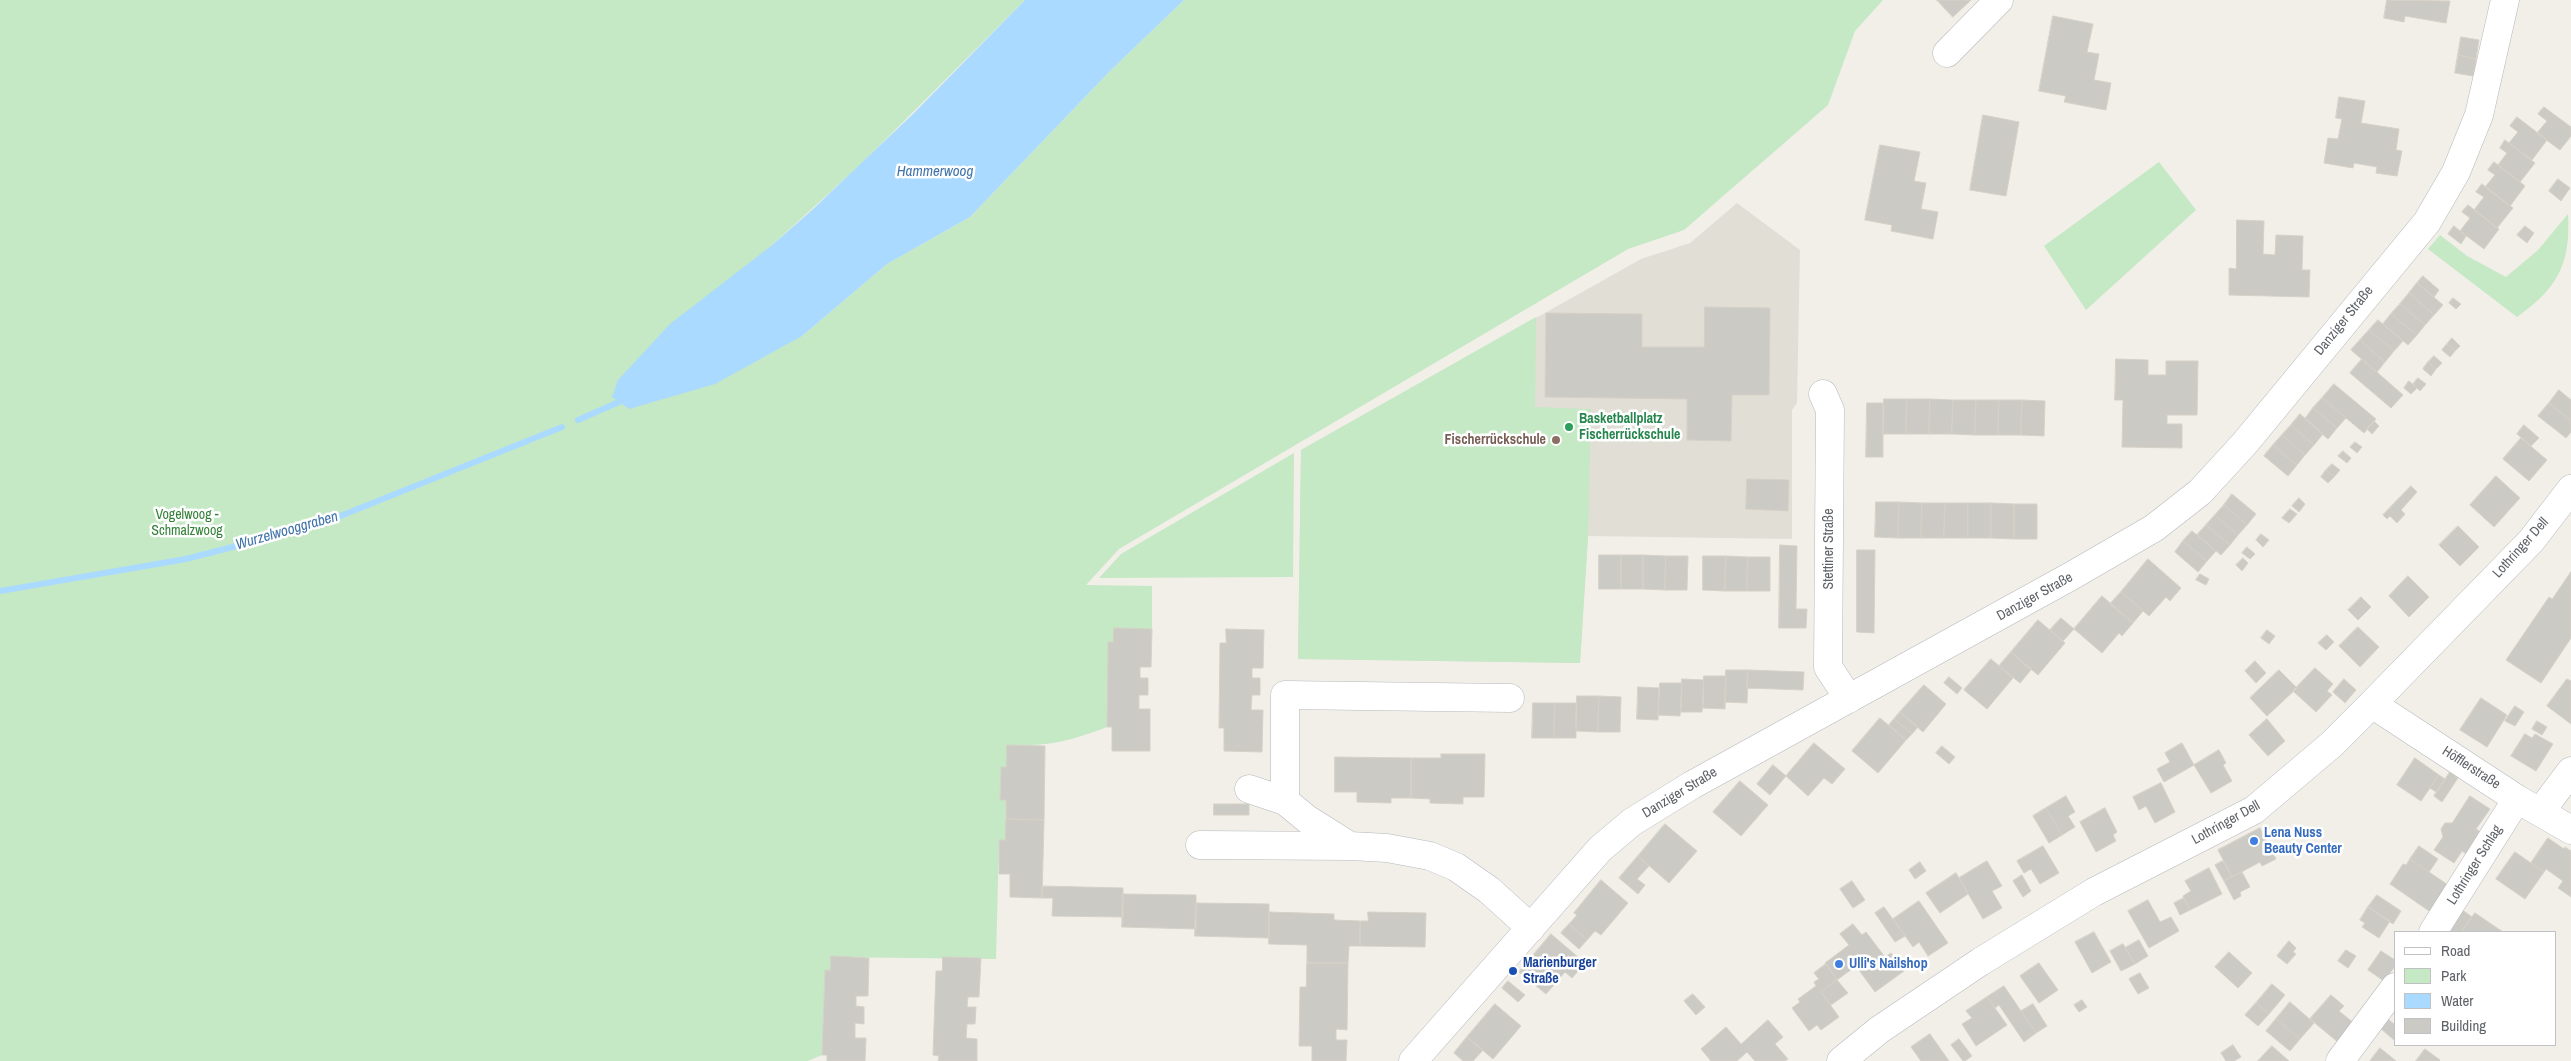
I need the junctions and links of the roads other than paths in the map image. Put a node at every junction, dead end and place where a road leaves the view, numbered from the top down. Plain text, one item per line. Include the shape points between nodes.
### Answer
1 (1999, 0) edge
2 (2505, 0) edge
3 (1947, 53) dead end
4 (1823, 394) dead end
5 (2571, 488) edge
6 (1510, 698) dead end
7 (1849, 698) junction
8 (2372, 704) junction
9 (2571, 771) edge
10 (1249, 789) dead end
11 (2517, 799) junction
12 (1285, 801) junction
13 (2541, 812) junction
14 (2571, 830) edge
15 (1200, 844) dead end
16 (1350, 846) junction
17 (1531, 928) junction
18 (2434, 931) edge
19 (2394, 988) edge
20 (1413, 1061) edge
21 (1841, 1061) edge
22 (2340, 1061) edge

1 - 3 street
2 - 7 street, Danziger Straße via 2479,115 2452,180 2426,222 2224,467 2200,492 2154,528
4 - 7 street, Stettiner Straße via 1830,410 1828,666
5 - 8 street, Lothringer Dell via 2530,541
6 - 12 street via 1285,695
7 - 17 street, Danziger Straße via 1632,822 1570,880
8 - 11 street, Höfflerstraße
8 - 21 street, Lothringer Dell via 2332,744 2254,810 2086,897 1980,962 1879,1030
9 - 13 street
10 - 12 street
11 - 13 street, Höfflerstraße
11 - 18 street, Lothringer Schlag
12 - 16 street
13 - 14 street, Höfflerstraße
15 - 16 street
16 - 17 street via 1387,848 1430,856 1456,867 1489,890
17 - 20 street, Danziger Straße
19 - 22 street

